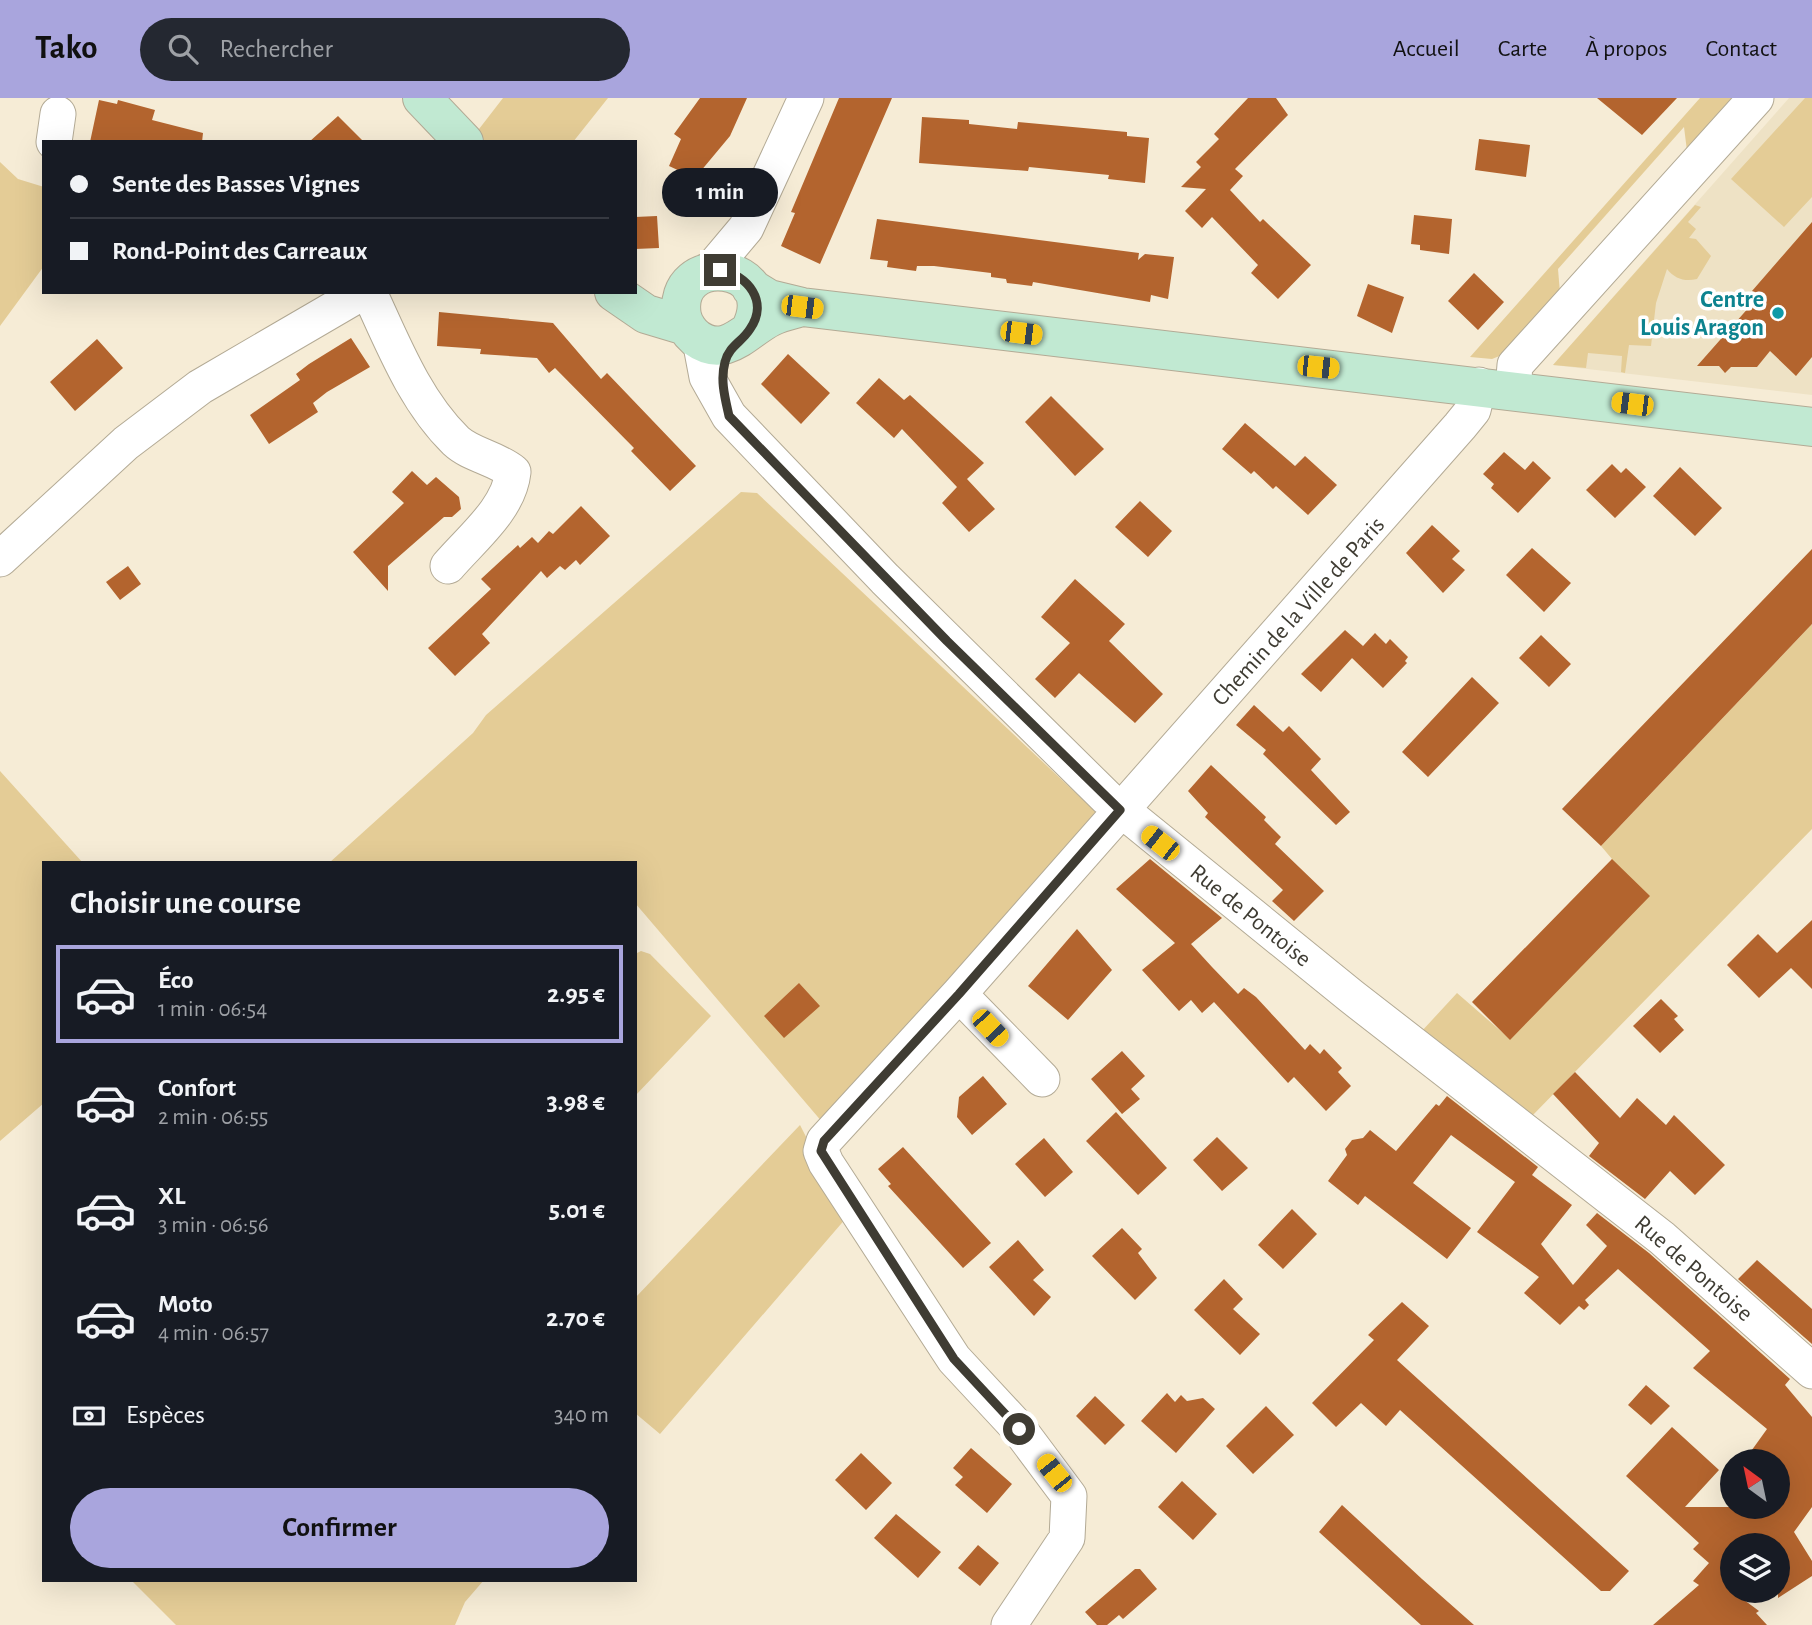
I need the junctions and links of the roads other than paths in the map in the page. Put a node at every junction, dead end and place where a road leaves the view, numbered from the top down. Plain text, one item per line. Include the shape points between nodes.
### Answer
1 (422, 98) edge
2 (806, 98) edge
3 (1756, 98) edge
4 (462, 140) edge
5 (723, 280) junction
6 (637, 290) edge
7 (359, 294) edge
8 (370, 294) edge
9 (617, 294) edge
10 (802, 307) junction
11 (718, 335) junction
12 (1488, 395) junction
13 (1812, 427) edge
14 (0, 559) edge
15 (448, 566) dead end
16 (1120, 810) junction
17 (959, 994) junction
18 (1042, 1079) dead end
19 (1812, 1371) edge
20 (1009, 1625) edge

1 - 4 main road
2 - 5 street
3 - 12 street, Chemin de la Ville de Paris
5 - 6 main road via 671,291
5 - 10 main road
5 - 11 main road via 757,309
5 - 11 main road via 683,299
7 - 14 street via 214,377 126,443
8 - 15 street via 423,401 458,443 513,471 511,489 498,510
9 - 11 main road via 646,314
10 - 11 main road
10 - 12 main road
11 - 16 street, Rue de Pontoise via 708,377 729,416 947,641
12 - 13 main road
12 - 16 street, Chemin de la Ville de Paris
16 - 17 street, Chemin de la Ville de Paris
16 - 19 street, Rue de Pontoise via 1662,1238
17 - 18 street
17 - 20 street, Chemin de la Ville de Paris via 824,1141 821,1151 954,1359 1019,1429 1069,1496 1067,1538

